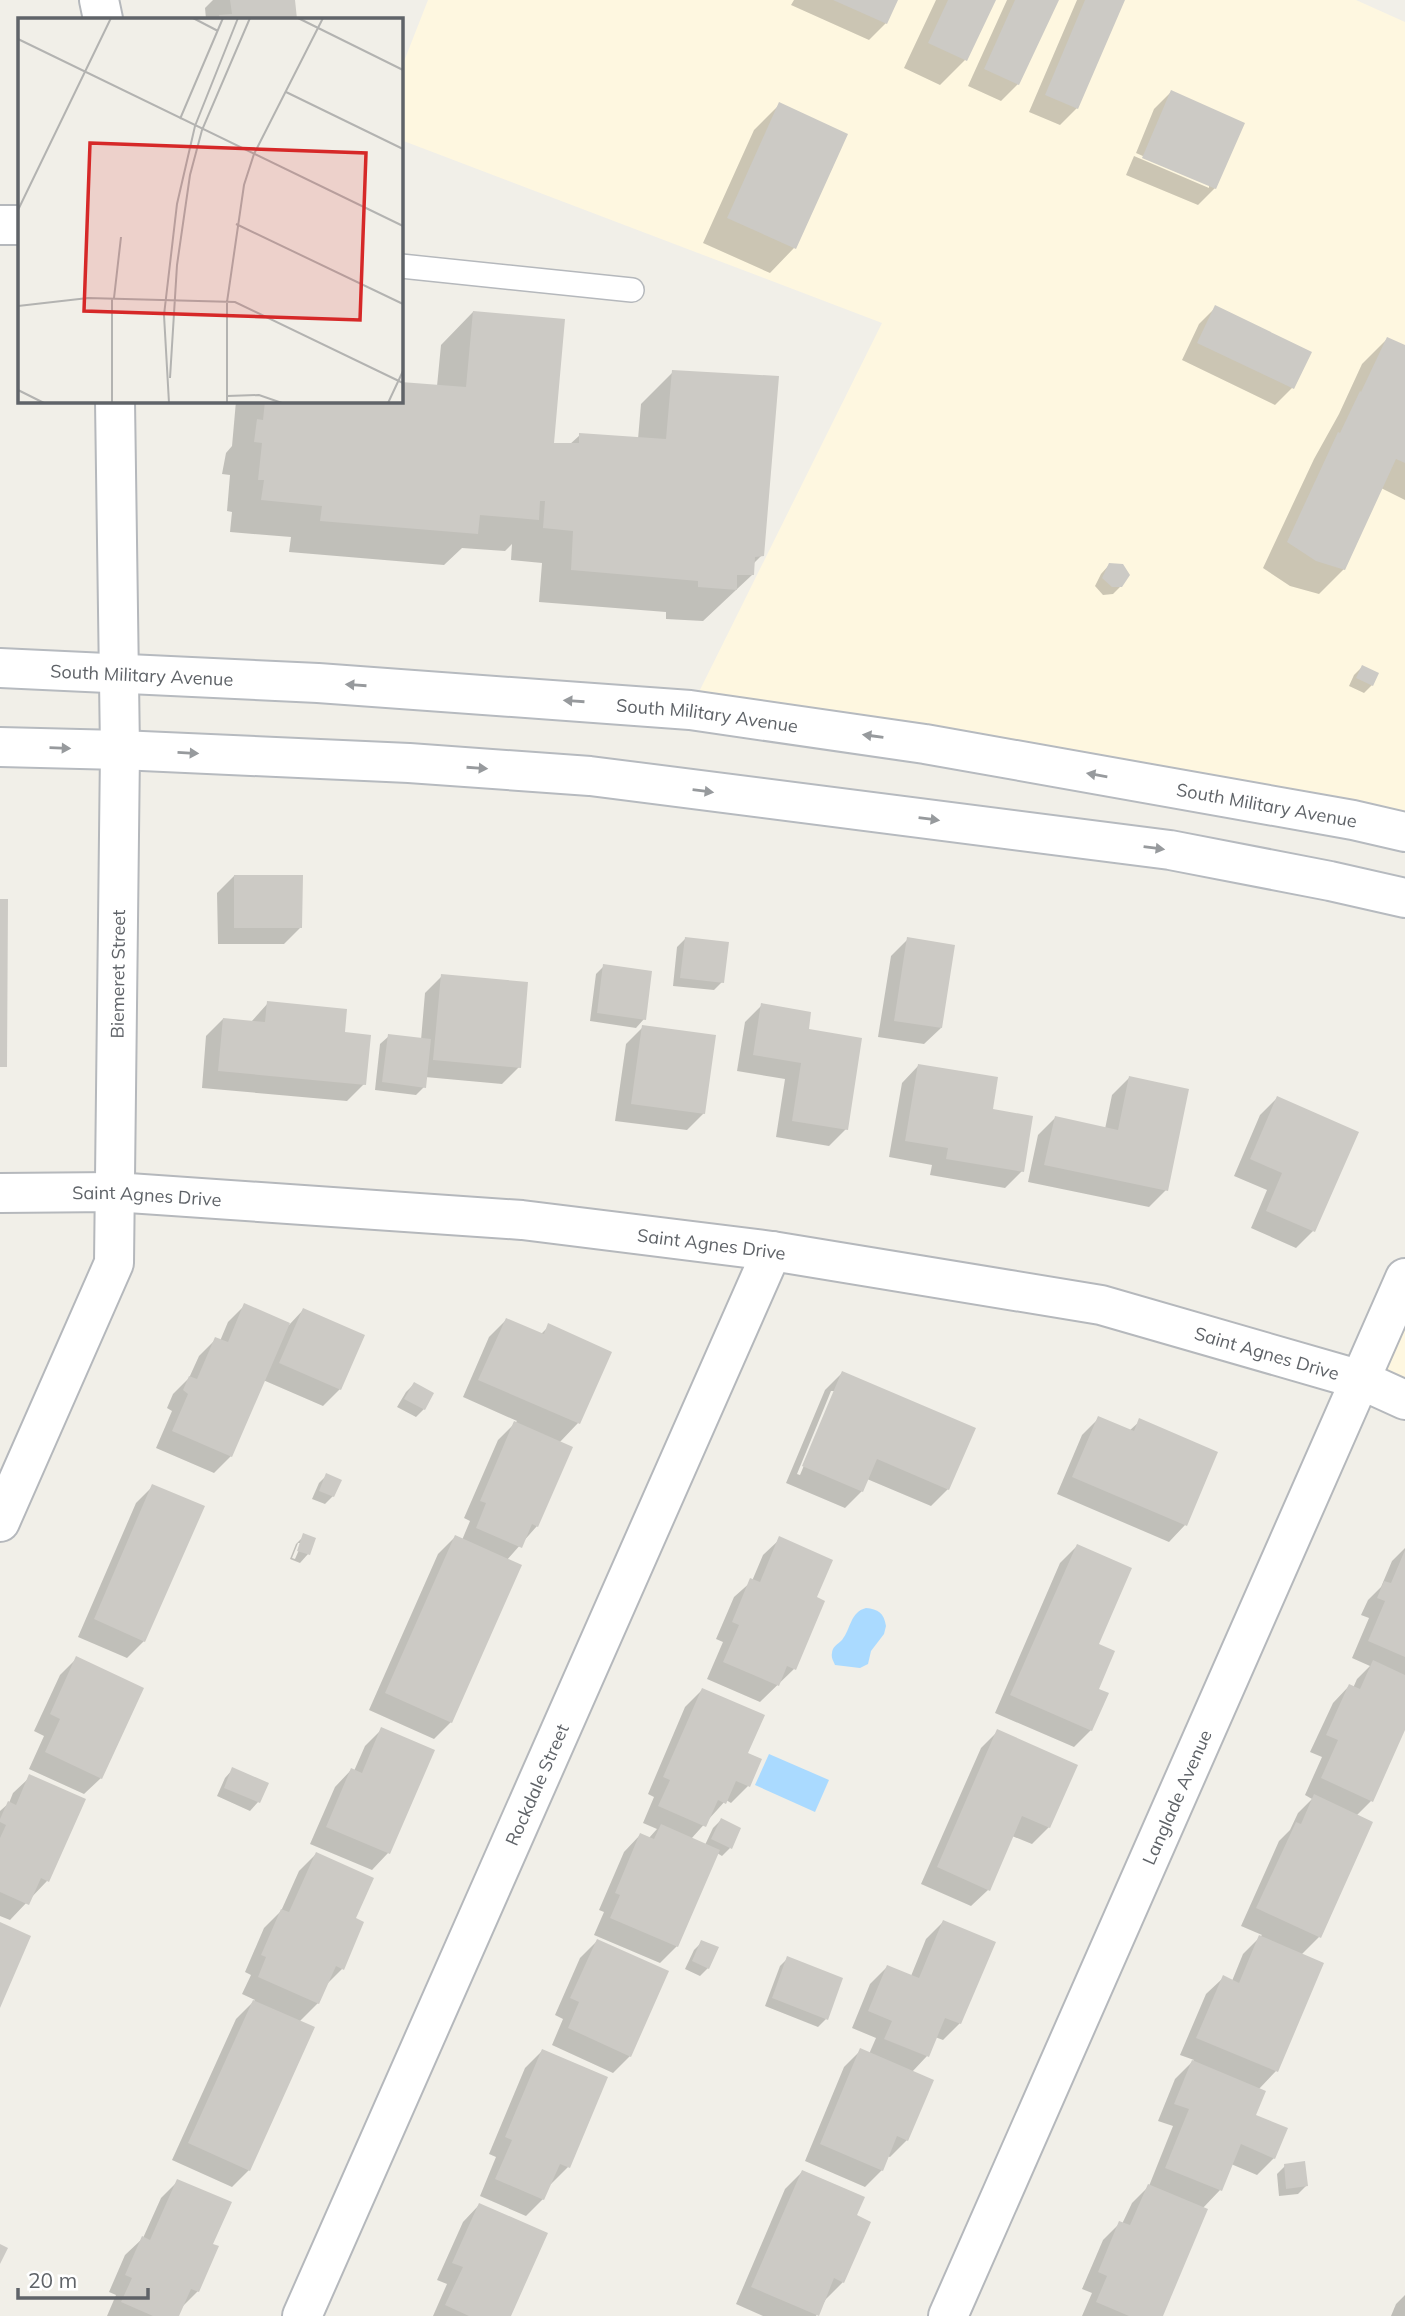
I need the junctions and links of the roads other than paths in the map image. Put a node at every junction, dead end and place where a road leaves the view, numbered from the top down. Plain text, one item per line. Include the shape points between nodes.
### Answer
1 (99, 0) edge
2 (103, 18) edge
3 (0, 225) edge
4 (18, 225) edge
5 (402, 266) edge
6 (632, 290) dead end
7 (115, 402) edge
8 (0, 668) edge
9 (119, 673) junction
10 (0, 747) edge
11 (120, 750) junction
12 (1405, 832) edge
13 (1405, 898) edge
14 (114, 1192) junction
15 (0, 1193) edge
16 (772, 1251) junction
17 (1405, 1278) edge
18 (1362, 1380) junction
19 (1405, 1400) edge
20 (0, 1522) edge
21 (302, 2316) edge
22 (948, 2316) edge

1 - 2 street
3 - 4 street
5 - 6 lane
7 - 9 street, Biemeret Street
8 - 9 street, South Military Avenue
9 - 11 street, Biemeret Street
12 -> 9 street, South Military Avenue via 925,744 690,710 424,689
10 -> 11 street
11 -> 13 street via 590,776 1170,850
11 - 14 street, Biemeret Street
14 - 15 street, Saint Agnes Drive
14 - 16 street, Saint Agnes Drive via 522,1220
14 - 20 street, Biemeret Street via 114,1264
16 - 18 street, Saint Agnes Drive via 1101,1305
16 - 21 street, Rockdale Street
17 - 18 street, Langlade Avenue
18 - 19 street, Saint Agnes Drive
18 - 22 street, Langlade Avenue

